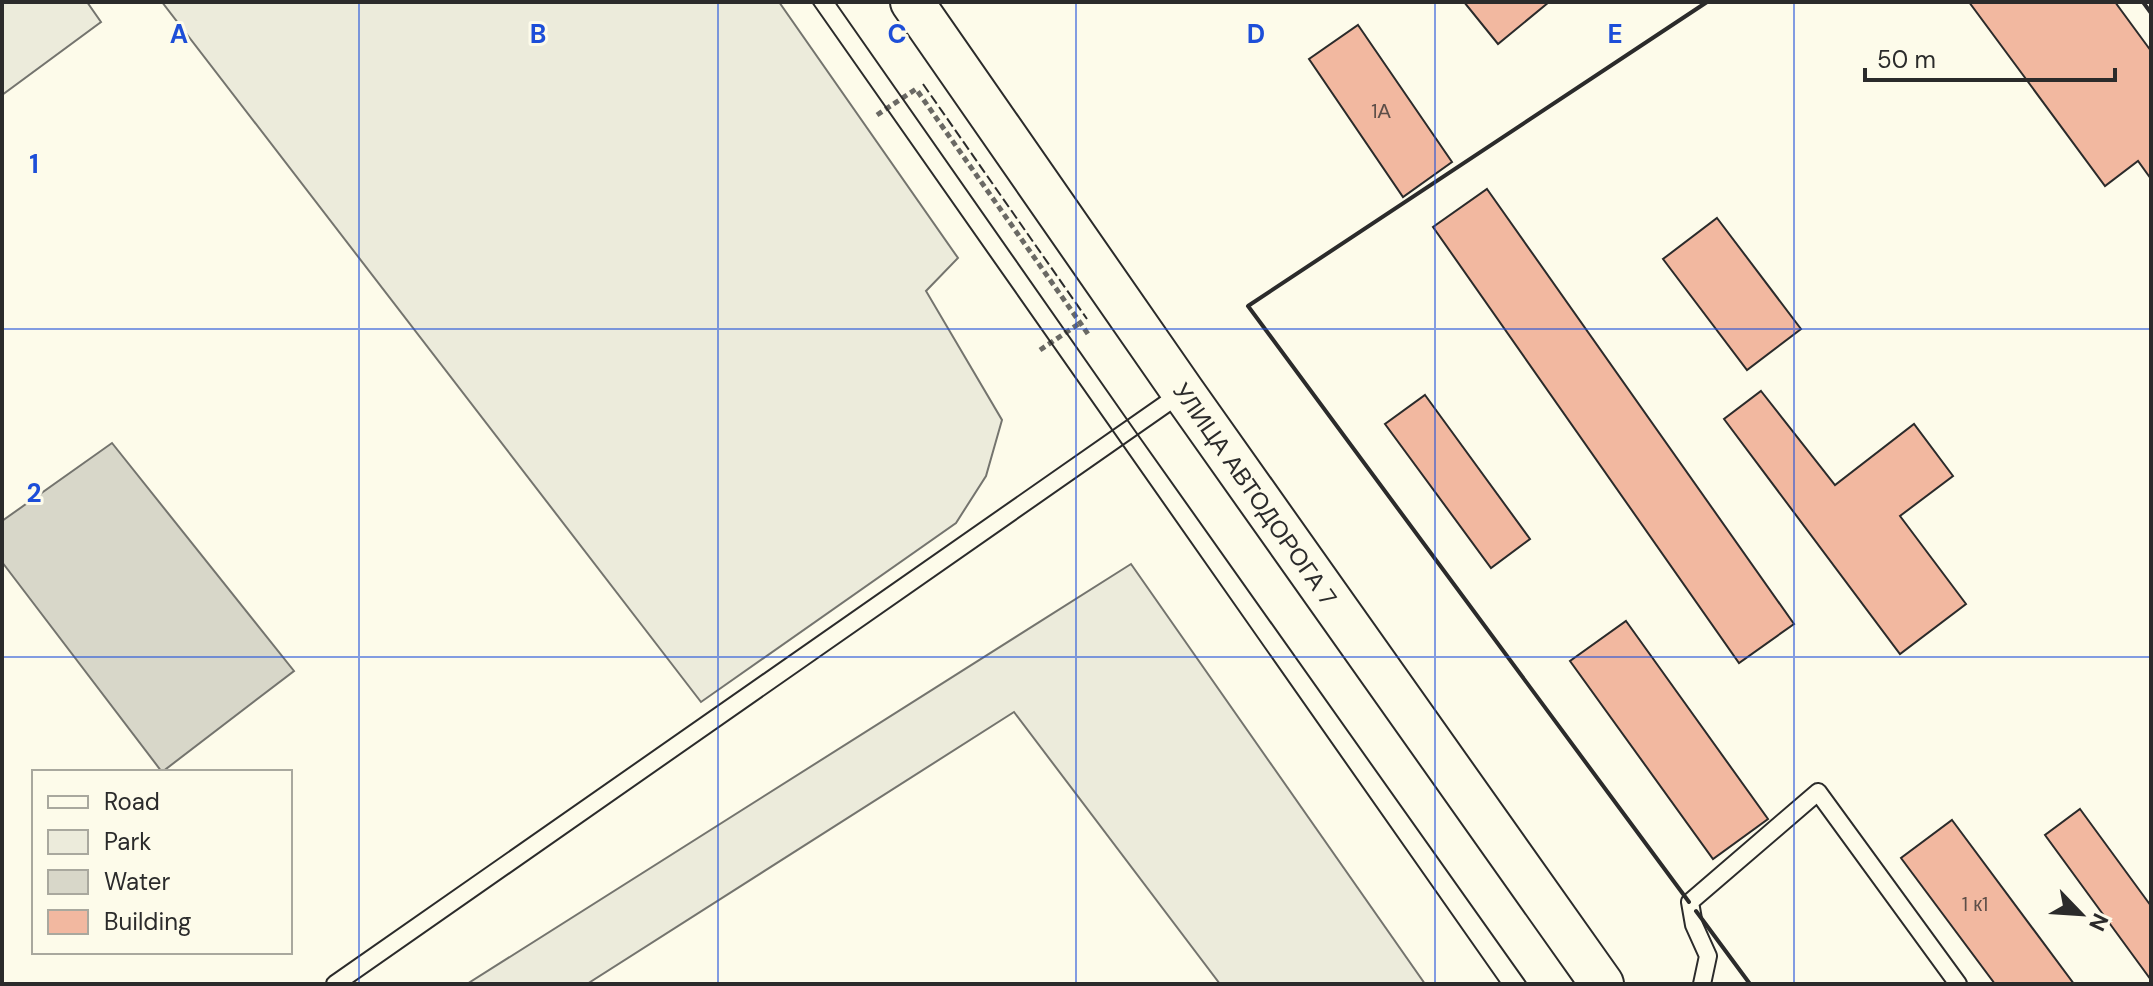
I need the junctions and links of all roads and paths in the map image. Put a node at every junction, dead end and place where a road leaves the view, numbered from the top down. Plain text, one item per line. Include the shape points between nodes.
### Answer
1 (912, 2) edge
2 (877, 115) dead end
3 (1080, 323) junction
4 (1088, 334) dead end
5 (1040, 350) dead end
6 (1183, 392) junction
7 (335, 984) edge
8 (1602, 984) edge
9 (1702, 984) edge
10 (1958, 984) edge

1 - 6 street, УЛИЦА АВТОДОРОГА 7
2 - 3 path via 916,89
3 - 4 path
3 - 5 path
6 - 7 lane
6 - 8 street, УЛИЦА АВТОДОРОГА 7
9 - 10 lane via 1708,956 1690,902 1818,792

